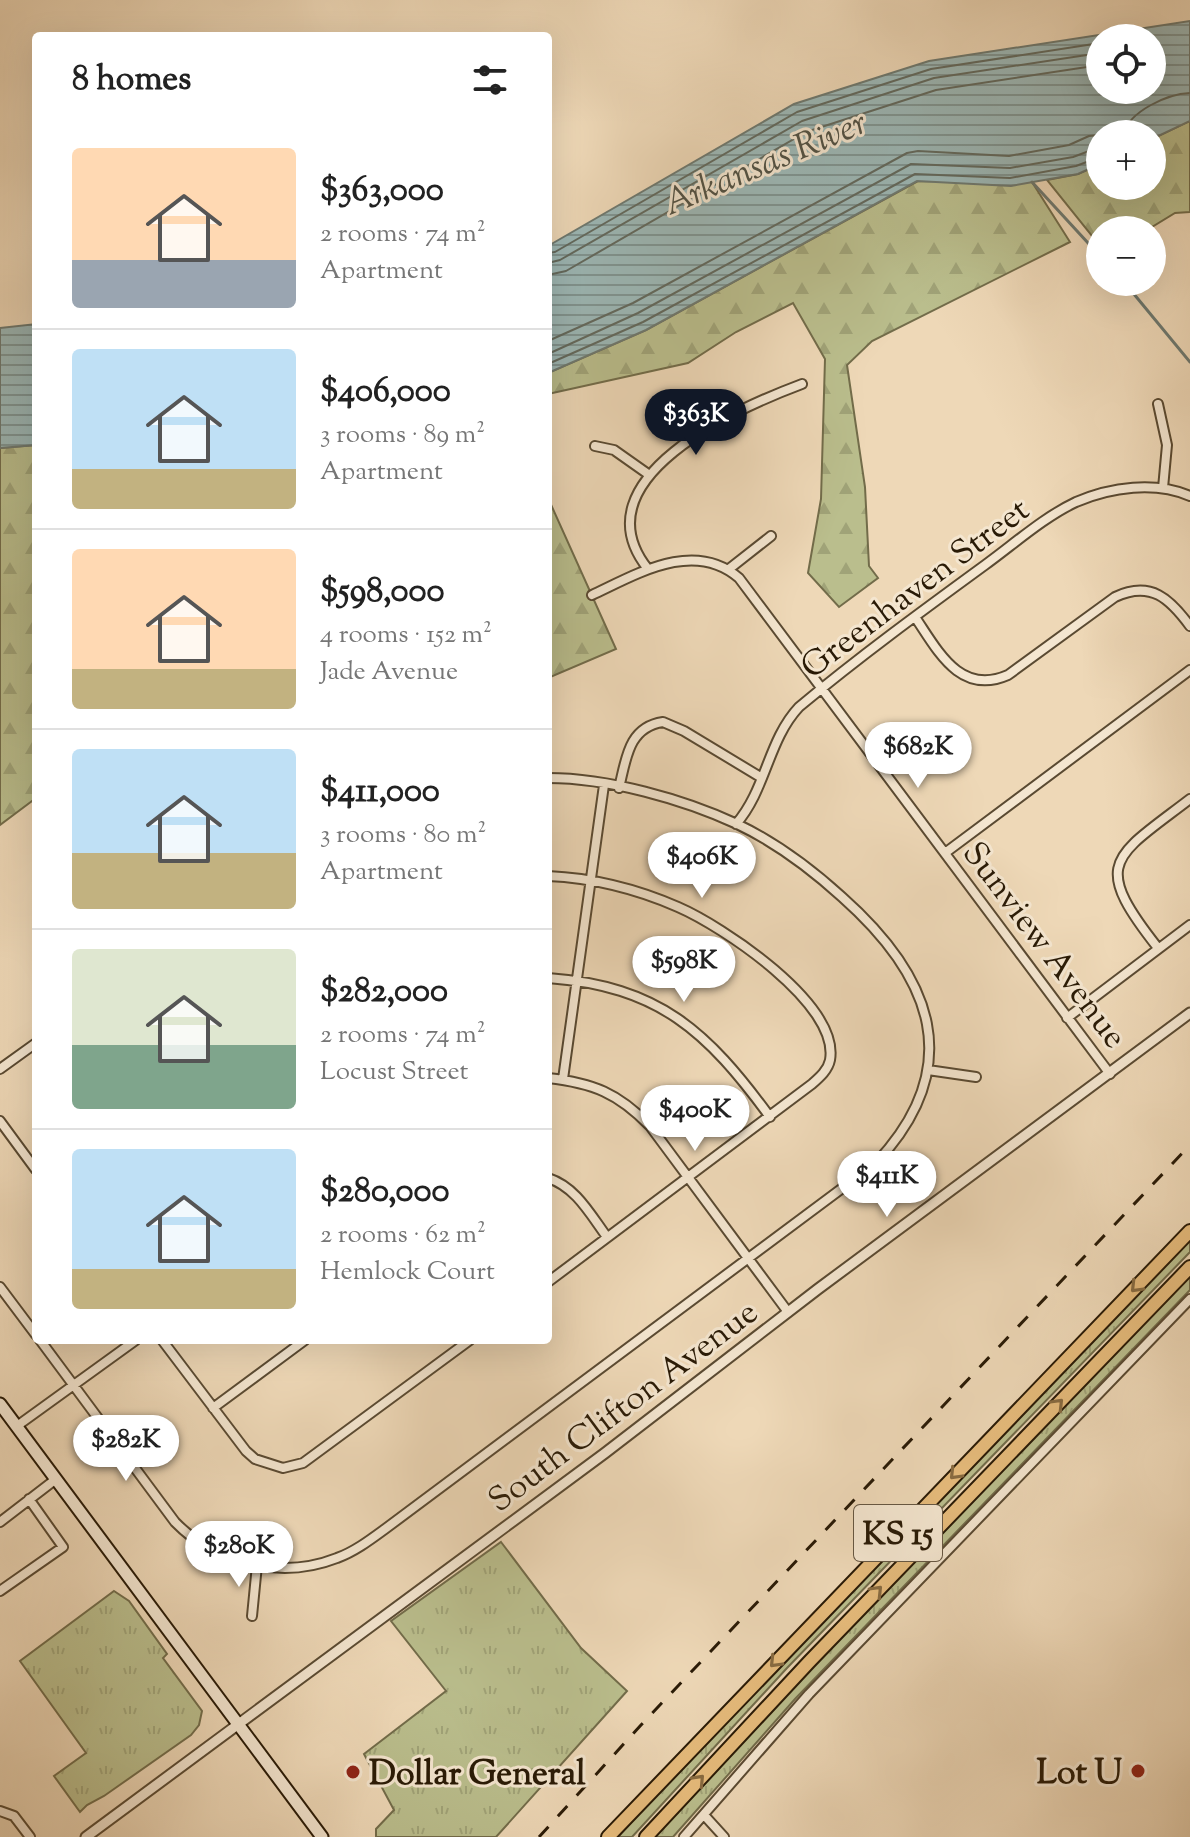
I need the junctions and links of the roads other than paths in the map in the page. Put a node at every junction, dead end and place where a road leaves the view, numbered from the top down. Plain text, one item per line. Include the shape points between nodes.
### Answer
1 (802, 384) dead end
2 (1158, 404) dead end
3 (595, 446) dead end
4 (648, 474) junction
5 (1163, 488) junction
6 (1190, 496) edge
7 (771, 536) dead end
8 (648, 569) junction
9 (729, 569) junction
10 (592, 595) dead end
11 (915, 617) junction
12 (1190, 626) edge
13 (1190, 670) edge
14 (822, 688) junction
15 (552, 778) edge
16 (762, 778) junction
17 (604, 785) junction
18 (619, 788) junction
19 (1190, 799) edge
20 (736, 824) junction
21 (945, 853) junction
22 (552, 876) edge
23 (591, 880) junction
24 (1190, 925) edge
25 (1158, 948) junction
26 (552, 978) edge
27 (576, 981) junction
28 (1190, 1013) edge
29 (1067, 1018) junction
30 (32, 1046) edge
31 (0, 1069) edge
32 (928, 1070) junction
33 (1110, 1074) junction
34 (976, 1077) dead end
35 (552, 1078) edge
36 (563, 1079) junction
37 (770, 1117) junction
38 (0, 1121) edge
39 (32, 1163) edge
40 (688, 1178) junction
41 (552, 1180) edge
42 (1190, 1231) edge
43 (607, 1237) junction
44 (748, 1259) junction
45 (1190, 1267) edge
46 (552, 1279) edge
47 (0, 1287) edge
48 (1190, 1299) edge
49 (788, 1312) junction
50 (32, 1330) edge
51 (42, 1344) edge
52 (131, 1344) edge
53 (165, 1344) edge
54 (300, 1344) edge
55 (465, 1344) edge
56 (74, 1386) junction
57 (0, 1404) edge
58 (213, 1408) junction
59 (17, 1426) junction
60 (56, 1479) junction
61 (29, 1499) junction
62 (0, 1521) edge
63 (257, 1565) junction
64 (0, 1591) edge
65 (252, 1616) dead end
66 (238, 1724) junction
67 (0, 1811) edge
68 (704, 1815) junction
69 (30, 1837) edge
70 (86, 1837) edge
71 (322, 1837) edge
72 (608, 1837) edge
73 (646, 1837) edge
74 (684, 1837) edge
75 (724, 1837) edge

1 - 4 street via 739,411 671,453
2 - 5 street via 1167,445
3 - 4 street via 614,450
4 - 8 street via 631,520 635,544
5 - 6 street, Greenhaven Street
5 - 11 street, Greenhaven Street via 1122,489 1076,502
7 - 9 street
8 - 9 street via 695,560
8 - 10 street
9 - 14 street, Sunview Avenue
11 - 12 street via 951,666 980,681 1008,675 1126,593 1166,598
11 - 14 street, Greenhaven Street
13 - 21 street
14 - 16 street, Greenhaven Street via 786,723
14 - 21 street, Sunview Avenue
15 - 17 street
16 - 18 street via 663,722 630,742
16 - 20 street, Greenhaven Street
17 - 18 street
17 - 23 street
18 - 20 street
19 - 25 street via 1131,844 1119,866 1119,890
20 - 32 street via 820,878 894,952 925,1016
21 - 29 street, Sunview Avenue
22 - 23 street
23 - 27 street
23 - 37 street via 658,899 725,932 768,964 813,1010 827,1033 829,1063
24 - 25 street
25 - 29 street
26 - 27 street
27 - 36 street
27 - 37 street via 627,993 684,1022 727,1060
28 - 33 street, South Clifton Avenue
29 - 33 street, Sunview Avenue
30 - 31 street
32 - 34 street
32 - 44 street via 914,1115 890,1149
33 - 49 street, South Clifton Avenue
35 - 36 street
36 - 40 street via 619,1098 650,1126
37 - 40 street
38 - 39 street
40 - 43 street
40 - 44 street
41 - 43 street via 575,1195
42 -> 72 main road, KS 15
43 - 46 street
44 - 49 street
44 - 63 street via 364,1544 314,1565
73 -> 45 main road, KS 15
47 - 50 street
48 - 68 street via 811,1692
49 - 66 street, South Clifton Avenue
51 - 56 street
52 - 56 street
53 - 58 street
54 - 58 street
55 - 58 street via 291,1467 255,1459
56 - 59 street
56 - 63 street via 181,1528 215,1552
57 - 59 main road
59 - 60 main road
60 - 61 street
60 - 66 main road
61 - 62 street
61 - 64 street via 63,1547
63 - 65 street
66 - 70 street, South Clifton Avenue
66 - 71 main road
67 - 69 street via 14,1816
68 - 74 street
68 - 75 street

